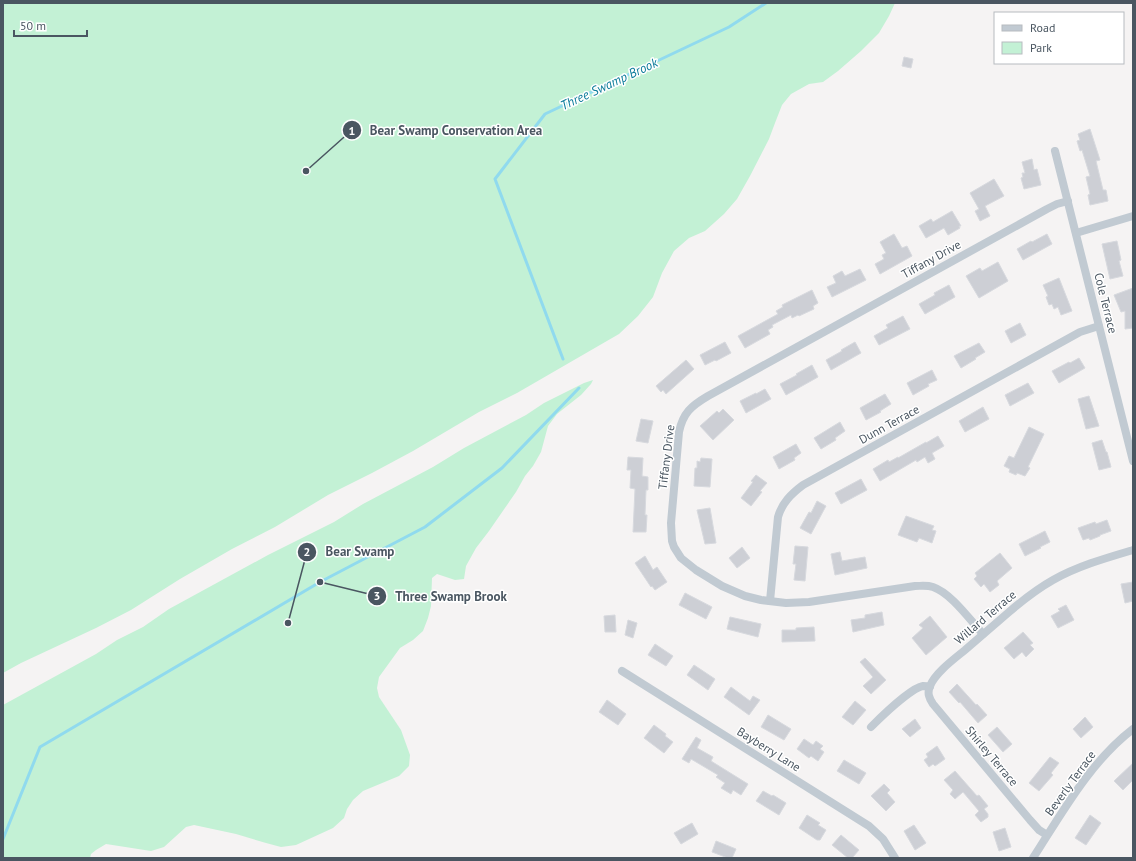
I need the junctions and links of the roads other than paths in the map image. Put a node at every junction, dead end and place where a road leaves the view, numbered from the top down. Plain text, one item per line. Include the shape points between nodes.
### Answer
1 (1055, 151) dead end
2 (1068, 201) junction
3 (1133, 216) edge
4 (1076, 233) junction
5 (1099, 326) junction
6 (1133, 461) edge
7 (1133, 550) edge
8 (770, 601) junction
9 (983, 634) junction
10 (622, 671) dead end
11 (930, 687) junction
12 (871, 727) dead end
13 (1133, 729) edge
14 (1048, 835) junction
15 (895, 858) edge
16 (1033, 858) edge

1 - 2 street, Cole Terrace
2 - 4 street, Cole Terrace
2 - 8 street, Tiffany Drive via 1047,209 708,396 688,411 682,420 678,439 671,523 674,547 690,566 714,582 745,596
3 - 4 street
4 - 5 street, Cole Terrace
5 - 6 street, Cole Terrace
5 - 8 street, Dunn Terrace via 1080,332 793,492 782,506 778,517
7 - 9 street, Willard Terrace via 1081,567 1047,584 1027,597
8 - 9 street, Tiffany Drive via 809,602 908,586 926,586 947,595
9 - 11 street, Willard Terrace via 940,672
10 - 15 street, Bayberry Lane via 869,826 883,839
11 - 12 street via 924,686 915,690
11 - 14 street, Shirley Terrace via 929,695 933,704 1030,820
13 - 14 street, Beverly Terrace via 1114,744 1099,762
14 - 16 street, Beverly Terrace

